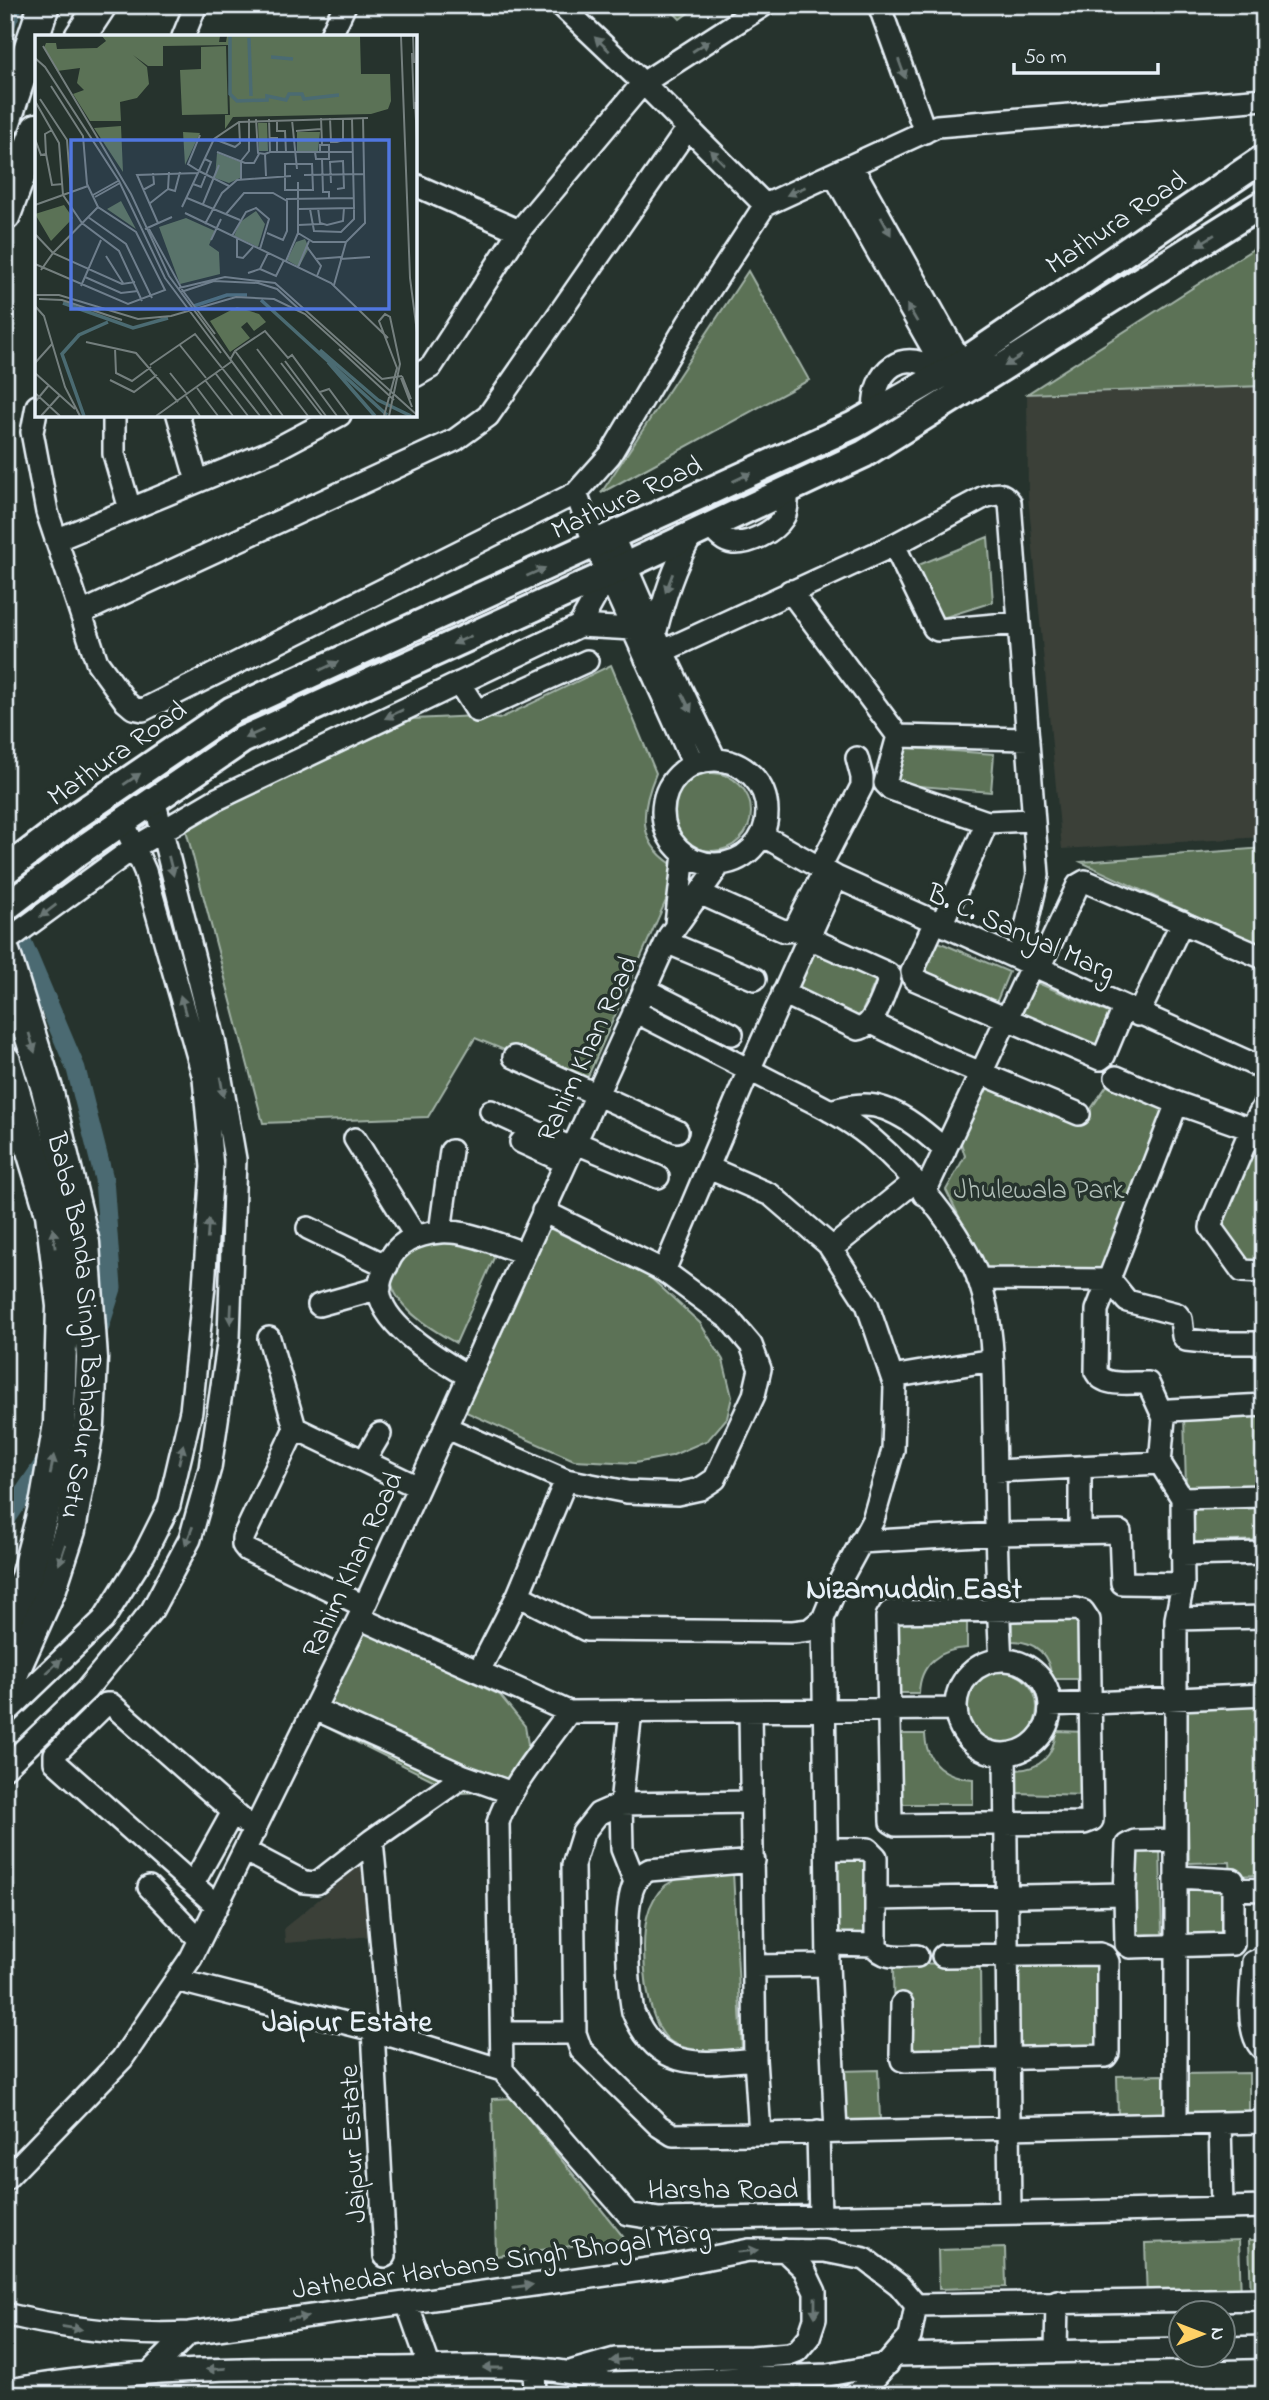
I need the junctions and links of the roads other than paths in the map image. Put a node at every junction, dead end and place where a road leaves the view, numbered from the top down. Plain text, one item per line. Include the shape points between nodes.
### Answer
1 (44, 5) edge
2 (78, 5) edge
3 (101, 5) edge
4 (196, 5) edge
5 (345, 5) edge
6 (561, 5) edge
7 (764, 5) edge
8 (880, 5) edge
9 (70, 35) edge
10 (81, 35) edge
11 (184, 35) edge
12 (331, 35) edge
13 (643, 83) junction
14 (1264, 99) edge
15 (5, 122) edge
16 (688, 128) junction
17 (925, 132) junction
18 (35, 134) edge
19 (1264, 158) edge
20 (843, 170) junction
21 (416, 184) edge
22 (1264, 203) edge
23 (765, 205) junction
24 (5, 215) edge
25 (519, 231) junction
26 (955, 374) junction
27 (416, 375) edge
28 (35, 416) edge
29 (114, 416) edge
30 (178, 416) edge
31 (338, 416) edge
32 (197, 481) junction
33 (576, 494) junction
34 (130, 509) junction
35 (701, 531) junction
36 (56, 540) junction
37 (604, 541) junction
38 (894, 545) junction
39 (617, 570) junction
40 (790, 591) junction
41 (81, 613) junction
42 (1018, 623) junction
43 (579, 626) junction
44 (633, 629) junction
45 (655, 648) junction
46 (587, 661) dead end
47 (459, 683) junction
48 (898, 736) junction
49 (1028, 739) junction
50 (857, 758) dead end
51 (715, 759) junction
52 (693, 764) junction
53 (155, 799) junction
54 (1033, 820) junction
55 (123, 821) junction
56 (987, 822) junction
57 (162, 831) junction
58 (762, 835) junction
59 (135, 847) junction
60 (684, 854) junction
61 (720, 864) junction
62 (5, 870) edge
63 (827, 871) junction
64 (699, 893) junction
65 (5, 908) edge
66 (1182, 922) junction
67 (938, 923) junction
68 (671, 934) junction
69 (809, 938) junction
70 (5, 942) edge
71 (5, 954) edge
72 (1264, 958) edge
73 (1030, 964) junction
74 (755, 979) dead end
75 (644, 989) junction
76 (783, 993) junction
77 (634, 1011) junction
78 (1131, 1011) junction
79 (1007, 1018) junction
80 (870, 1022) junction
81 (706, 1048) junction
82 (514, 1057) dead end
83 (5, 1060) edge
84 (1264, 1069) edge
85 (749, 1070) junction
86 (981, 1074) junction
87 (1116, 1077) dead end
88 (596, 1095) junction
89 (1177, 1103) junction
90 (1264, 1105) edge
91 (491, 1111) dead end
92 (830, 1111) junction
93 (1079, 1114) dead end
94 (1251, 1129) junction
95 (677, 1131) dead end
96 (355, 1139) dead end
97 (521, 1142) dead end
98 (570, 1150) junction
99 (945, 1150) junction
100 (455, 1156) dead end
101 (709, 1168) junction
102 (658, 1177) dead end
103 (919, 1188) junction
104 (543, 1211) junction
105 (308, 1228) dead end
106 (445, 1232) junction
107 (416, 1237) junction
108 (831, 1249) junction
109 (524, 1253) junction
110 (387, 1266) junction
111 (664, 1271) junction
112 (1264, 1272) edge
113 (978, 1279) junction
114 (1110, 1280) junction
115 (380, 1288) junction
116 (319, 1305) dead end
117 (269, 1338) dead end
118 (1264, 1343) edge
119 (992, 1360) junction
120 (468, 1376) junction
121 (892, 1377) junction
122 (1264, 1405) edge
123 (1164, 1418) junction
124 (445, 1427) junction
125 (295, 1428) junction
126 (380, 1434) dead end
127 (364, 1461) junction
128 (1160, 1463) junction
129 (1080, 1467) junction
130 (995, 1471) junction
131 (566, 1480) junction
132 (418, 1487) junction
133 (1264, 1496) edge
134 (1182, 1498) junction
135 (1080, 1532) junction
136 (996, 1534) junction
137 (860, 1542) junction
138 (1264, 1553) edge
139 (1182, 1555) junction
140 (1183, 1584) junction
141 (518, 1595) junction
142 (998, 1611) junction
143 (361, 1612) junction
144 (1264, 1617) edge
145 (823, 1619) junction
146 (1176, 1619) junction
147 (5, 1623) edge
148 (1001, 1660) junction
149 (478, 1671) junction
150 (5, 1691) edge
151 (1264, 1695) edge
152 (1175, 1698) junction
153 (1091, 1702) junction
154 (1050, 1705) junction
155 (315, 1709) junction
156 (956, 1709) junction
157 (824, 1710) junction
158 (887, 1710) junction
159 (631, 1711) junction
160 (750, 1711) junction
161 (569, 1712) junction
162 (5, 1714) edge
163 (1005, 1754) junction
164 (5, 1768) edge
165 (464, 1776) junction
166 (512, 1793) junction
167 (752, 1802) junction
168 (621, 1804) junction
169 (233, 1812) junction
170 (1006, 1824) junction
171 (255, 1830) junction
172 (372, 1840) junction
173 (1176, 1840) junction
174 (827, 1849) junction
175 (245, 1851) junction
176 (754, 1861) junction
177 (1177, 1877) junction
178 (635, 1882) junction
179 (193, 1884) junction
180 (149, 1887) dead end
181 (1233, 1889) junction
182 (1264, 1890) edge
183 (1125, 1894) junction
184 (1006, 1898) junction
185 (876, 1904) junction
186 (218, 1906) junction
187 (916, 1908) dead end
188 (200, 1940) junction
189 (1176, 1944) junction
190 (1233, 1944) junction
191 (874, 1945) junction
192 (828, 1954) junction
193 (1007, 1954) junction
194 (918, 1956) dead end
195 (943, 1956) dead end
196 (1258, 1960) edge
197 (754, 1966) junction
198 (176, 1980) junction
199 (902, 2004) dead end
200 (382, 2033) junction
201 (502, 2033) junction
202 (575, 2033) junction
203 (1264, 2050) edge
204 (1008, 2057) junction
205 (754, 2059) junction
206 (502, 2070) junction
207 (1264, 2122) edge
208 (1176, 2123) junction
209 (1220, 2123) junction
210 (1009, 2128) junction
211 (827, 2132) junction
212 (760, 2134) junction
213 (5, 2180) edge
214 (1264, 2207) edge
215 (1222, 2208) junction
216 (1010, 2214) junction
217 (820, 2217) junction
218 (784, 2250) junction
219 (385, 2256) dead end
220 (1264, 2299) edge
221 (1057, 2301) junction
222 (407, 2303) junction
223 (916, 2305) junction
224 (5, 2314) edge
225 (189, 2333) junction
226 (1264, 2347) edge
227 (1238, 2348) edge
228 (1168, 2349) edge
229 (1056, 2351) junction
230 (892, 2360) junction
231 (429, 2368) junction
232 (534, 2369) junction
233 (149, 2372) junction
234 (567, 2373) junction
235 (608, 2384) junction
236 (5, 2391) edge
237 (535, 2395) edge
238 (629, 2395) edge
239 (852, 2395) edge

1 - 15 highway
2 - 9 highway
3 - 10 highway
4 - 11 street
5 - 12 street
13 -> 6 street
13 -> 7 street
8 -> 17 street
13 - 16 street
13 - 25 street
14 - 17 street via 937,126
23 -> 16 street
16 - 41 street via 488,416 455,440
17 - 20 street
18 - 24 highway
19 - 26 main road, Mathura Road
20 -> 23 street
20 - 26 street
21 - 25 street
22 -> 26 main road, Mathura Road
23 - 33 street via 610,455
25 - 27 street via 431,367
26 - 35 main road, Mathura Road via 864,454
37 -> 26 main road, Mathura Road
28 - 36 street via 32,432
29 - 34 street via 114,454
30 - 32 street
31 - 32 street via 274,450
32 - 34 street
33 - 37 street
33 - 41 street via 143,710 126,702 97,662
34 - 36 street
35 - 39 main road, Mathura Road
35 -> 45 street via 680,555 666,590
36 - 41 street
37 - 39 street
62 -> 37 main road, Mathura Road via 232,710
38 - 40 street
38 - 42 street via 934,628
38 - 42 street via 984,496 1006,497 1010,502
39 - 43 street
39 - 44 street
39 - 45 street
39 -> 53 main road, Mathura Road via 242,740
40 - 45 street
40 - 48 street
42 - 49 street
43 - 44 street
43 - 47 street
44 - 45 street
45 -> 51 street
45 - 52 street
46 - 47 street via 477,711
47 -> 57 street via 216,799
48 - 49 street
48 - 56 street via 887,786
49 - 54 street
50 - 63 street via 862,786
51 - 52 street
51 - 58 street via 740,765 762,788 767,811
52 - 60 street via 679,772 663,800 666,832
53 - 55 main road, Mathura Road
53 - 57 street
54 - 56 street
54 - 73 street via 1038,875
55 - 59 street
55 - 65 main road, Mathura Road
56 - 67 street
57 - 59 street
57 -> 164 street via 214,1038 235,1159 229,1338 211,1468 190,1539 152,1610 86,1690
58 - 61 street via 737,860
58 - 63 street, B. C. Sanyal Marg
59 -> 70 street
162 -> 59 street via 103,1619 144,1555 169,1505 191,1411 212,1167 204,1078
60 - 61 street via 702,863
60 - 68 street, Rahim Khan Road
61 - 64 street, Rahim Khan Road
63 - 64 street via 793,930 784,931
63 - 67 street, B. C. Sanyal Marg
63 - 69 street
64 - 68 street, Rahim Khan Road
66 - 72 street
66 - 73 street via 1080,883
66 - 78 street
67 - 73 street, B. C. Sanyal Marg
67 - 79 street via 911,975
68 - 74 street
68 - 75 street, Rahim Khan Road
69 - 76 street
69 - 80 street via 890,976
71 -> 150 highway, Baba Banda Singh Bahadur Setu via 47,1089 84,1243 92,1358 89,1424 70,1531 51,1588
73 - 78 street, B. C. Sanyal Marg
73 - 79 street
75 - 77 street, Rahim Khan Road
75 - 81 street via 724,1030
76 - 80 street via 858,1029
76 - 85 street
77 - 81 street
77 - 88 street, Rahim Khan Road
78 - 79 street via 1100,1059
78 - 84 street, B. C. Sanyal Marg
79 - 86 street
80 - 86 street
81 - 85 street
82 - 88 street
147 -> 83 highway, Baba Banda Singh Bahadur Setu via 26,1577 48,1488 59,1424 62,1306 51,1214
85 - 92 street
85 - 101 street
86 - 93 street
86 - 99 street
87 - 89 street
88 - 95 street
88 - 98 street, Rahim Khan Road
89 - 94 street
89 - 114 street
90 - 94 street
91 - 98 street
92 - 99 street via 873,1106 917,1125
92 - 103 street via 870,1138
94 - 112 street via 1211,1228 1242,1270
96 - 107 street
97 - 98 street
98 - 102 street
98 - 104 street, Rahim Khan Road
99 - 103 street
100 - 106 street
101 - 108 street via 771,1195
101 - 111 street
103 - 108 street
103 - 113 street via 965,1250
104 - 109 street, Rahim Khan Road
104 - 111 street
105 - 110 street
106 - 107 street
106 - 109 street
107 - 110 street via 398,1246
108 - 121 street via 867,1304
109 - 120 street, Rahim Khan Road
110 - 115 street
111 - 131 street via 729,1320 751,1345 760,1369 754,1395 715,1479 700,1489 677,1494 627,1492
113 - 114 street
113 - 119 street
114 - 118 street via 1127,1301 1177,1314 1186,1340
114 - 123 street via 1097,1310 1096,1372 1106,1382 1148,1383
115 - 116 street
115 - 120 street via 396,1324 426,1351
117 - 125 street
119 - 121 street
119 - 130 street
120 - 124 street, Rahim Khan Road
121 - 137 street via 893,1450 873,1520
122 - 123 street via 1170,1410
123 - 128 street
124 - 131 street
124 - 132 street, Rahim Khan Road
125 - 127 street
125 - 143 street via 243,1545
126 - 127 street
127 - 132 street
128 - 129 street
128 - 134 street
129 - 130 street
129 - 135 street
130 - 136 street
131 - 141 street
132 - 143 street, Rahim Khan Road
133 - 134 street
134 - 139 street
135 - 136 street
135 - 140 street via 1120,1532 1122,1583
136 - 137 street
136 - 142 street
137 - 145 street
138 - 139 street
139 - 140 street
140 - 146 street
141 - 145 street via 598,1632 793,1632 809,1630
141 - 149 street
142 - 148 street
142 - 153 street via 1076,1609 1087,1614
142 - 158 street via 890,1612
143 - 149 street
143 - 155 street, Rahim Khan Road
144 - 146 street
145 - 157 street
146 - 152 street
148 - 154 street via 1015,1661 1034,1672 1047,1690
148 - 156 street via 974,1670 961,1688
149 - 161 street
151 - 152 street
152 - 153 street
152 - 173 street
153 - 154 street
153 - 170 street via 1092,1820
154 - 163 street via 1042,1733 1032,1744
155 - 165 street
155 - 171 street, Rahim Khan Road
156 - 158 street
156 - 163 street via 959,1724 977,1746
157 - 158 street
157 - 160 street
157 - 174 street
158 - 170 street via 891,1822
159 - 160 street
159 - 161 street
159 - 168 street
160 - 167 street
161 - 166 street
163 - 170 street
165 - 166 street
165 - 172 street
166 - 201 street via 501,1811 497,1842
167 - 168 street
167 - 176 street
168 - 178 street via 622,1849
168 - 202 street via 590,1823 573,1864
169 - 171 street
169 - 179 street
169 - 179 street via 111,1704 55,1754 55,1762
170 - 184 street
171 - 175 street, Rahim Khan Road
172 - 175 street via 317,1883 304,1882
172 - 200 street, Jaipur Estate
173 - 177 street
173 - 183 street via 1129,1843
174 - 185 street via 873,1852
174 - 192 street
175 - 186 street, Rahim Khan Road
176 - 178 street via 649,1870
176 - 197 street
177 - 181 street via 1233,1880
177 - 189 street
178 - 205 street via 629,1948 631,1999 638,2024 668,2057 716,2063
179 - 186 street
180 - 188 street
181 - 182 street
181 - 190 street
183 - 184 street
183 - 189 street via 1127,1946
184 - 185 street
184 - 193 street
185 - 187 street
185 - 191 street
186 - 188 street, Rahim Khan Road
188 - 198 street, Rahim Khan Road
189 - 190 street
189 - 208 street
190 - 196 street
191 - 192 street
191 - 194 street via 889,1956
192 - 197 street
192 - 211 street
193 - 195 street
193 - 204 street
193 - 204 street via 1100,1954 1108,1962 1106,2056
196 - 203 street via 1253,2037
197 - 205 street
198 - 200 street
198 - 213 street, Rahim Khan Road via 122,2059
199 - 204 street via 902,2060
200 - 206 street
200 - 219 street, Jaipur Estate
201 - 202 street
201 - 206 street
202 - 212 street via 581,2050 659,2126 673,2134
204 - 210 street
205 - 212 street
206 - 217 street, Harsha Road via 628,2214 659,2219
207 - 209 street
208 - 209 street
208 - 210 street
209 - 215 street
210 - 211 street
210 - 216 street
211 - 212 street
211 - 217 street
214 - 215 street, Harsha Road
215 - 216 street, Harsha Road
216 - 217 street, Harsha Road
222 -> 218 street, Jathedar Harbans Singh Bhogal Marg via 663,2267 749,2250
218 - 223 street, Jathedar Harbans Singh Bhogal Marg via 825,2251 865,2259
218 -> 234 street via 804,2269 815,2292 815,2319 809,2337 797,2351 751,2357 615,2359
220 - 221 street
221 - 223 street
221 - 229 street
225 -> 222 street, Jathedar Harbans Singh Bhogal Marg
222 - 231 street
223 - 230 street via 910,2337
224 -> 225 street, Jathedar Harbans Singh Bhogal Marg via 92,2331
225 - 233 street
226 - 227 street
228 - 229 street
229 - 230 street
230 - 235 street via 828,2375
230 - 239 street
232 -> 231 street
231 -> 233 street
232 - 234 street
232 - 237 street
233 - 236 street
234 - 235 street
235 - 238 street

